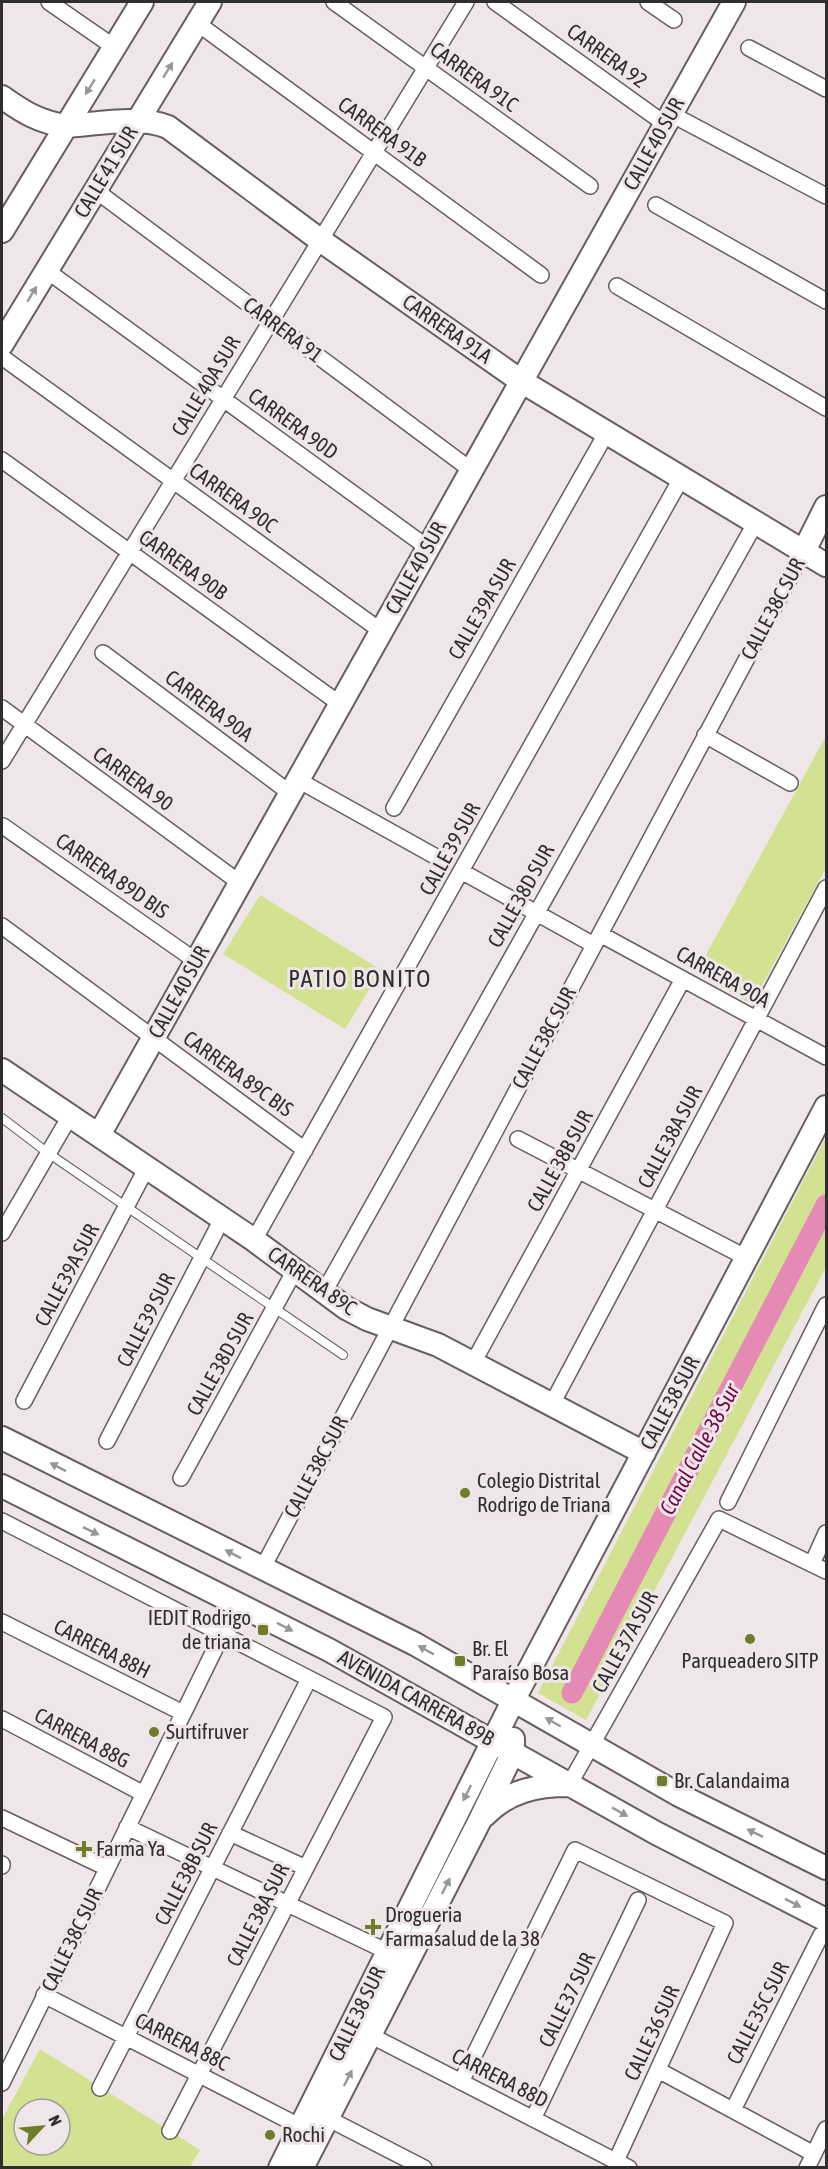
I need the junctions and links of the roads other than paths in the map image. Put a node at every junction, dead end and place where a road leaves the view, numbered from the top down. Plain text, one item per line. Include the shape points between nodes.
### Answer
1 (50, 2) edge
2 (142, 2) edge
3 (210, 2) edge
4 (334, 2) edge
5 (465, 2) edge
6 (495, 2) edge
7 (648, 2) edge
8 (734, 2) edge
9 (674, 20) dead end
10 (197, 23) junction
11 (114, 47) junction
12 (749, 48) dead end
13 (425, 67) junction
14 (826, 88) edge
15 (2, 97) edge
16 (668, 119) junction
17 (138, 120) junction
18 (66, 126) junction
19 (374, 152) junction
20 (590, 186) dead end
21 (95, 190) junction
22 (826, 196) edge
23 (656, 205) dead end
24 (5, 217) edge
25 (320, 240) junction
26 (46, 270) junction
27 (542, 275) dead end
28 (616, 286) dead end
29 (826, 301) edge
30 (270, 321) junction
31 (2, 344) edge
32 (2, 357) edge
33 (521, 381) junction
34 (223, 399) junction
35 (826, 408) edge
36 (607, 432) junction
37 (2, 460) edge
38 (471, 470) junction
39 (682, 477) junction
40 (173, 480) junction
41 (826, 507) edge
42 (756, 522) junction
43 (428, 548) junction
44 (804, 551) junction
45 (129, 552) junction
46 (826, 565) edge
47 (381, 631) junction
48 (103, 653) dead end
49 (340, 704) junction
50 (2, 708) edge
51 (23, 725) junction
52 (705, 735) junction
53 (2, 761) edge
54 (790, 783) dead end
55 (294, 787) junction
56 (394, 808) dead end
57 (3, 826) dead end
58 (440, 859) dead end
59 (461, 871) junction
60 (240, 883) junction
61 (826, 888) edge
62 (536, 913) junction
63 (2, 926) edge
64 (597, 939) junction
65 (196, 961) junction
66 (683, 979) junction
67 (757, 1019) junction
68 (153, 1038) junction
69 (826, 1057) edge
70 (2, 1070) edge
71 (826, 1107) edge
72 (70, 1116) junction
73 (2, 1118) edge
74 (99, 1135) junction
75 (518, 1139) dead end
76 (305, 1150) junction
77 (48, 1153) junction
78 (147, 1167) junction
79 (579, 1171) junction
80 (126, 1206) junction
81 (655, 1210) junction
82 (222, 1219) junction
83 (2, 1233) edge
84 (254, 1240) junction
85 (202, 1258) junction
86 (747, 1258) junction
87 (295, 1270) junction
88 (324, 1292) junction
89 (274, 1308) junction
90 (824, 1314) edge
91 (390, 1327) junction
92 (343, 1355) dead end
93 (473, 1363) junction
94 (24, 1401) dead end
95 (552, 1404) junction
96 (2, 1438) edge
97 (107, 1441) dead end
98 (644, 1453) junction
99 (181, 1478) dead end
100 (2, 1486) edge
101 (728, 1502) dead end
102 (2, 1524) edge
103 (826, 1533) edge
104 (812, 1564) junction
105 (262, 1569) junction
106 (826, 1571) edge
107 (237, 1604) junction
108 (2, 1623) edge
109 (222, 1634) junction
110 (309, 1679) junction
111 (514, 1699) junction
112 (183, 1713) junction
113 (2, 1719) edge
114 (493, 1741) junction
115 (591, 1744) junction
116 (513, 1752) junction
117 (569, 1785) junction
118 (144, 1794) junction
119 (2, 1818) edge
120 (480, 1820) junction
121 (127, 1827) junction
122 (230, 1833) junction
123 (107, 1868) junction
124 (212, 1868) junction
125 (306, 1868) junction
126 (826, 1868) edge
127 (639, 1900) dead end
128 (288, 1904) junction
129 (824, 1927) edge
130 (388, 1952) junction
131 (44, 1995) junction
132 (361, 2030) junction
133 (126, 2037) junction
134 (658, 2070) junction
135 (199, 2074) junction
136 (461, 2082) junction
137 (2, 2083) edge
138 (100, 2088) dead end
139 (733, 2110) junction
140 (327, 2118) junction
141 (533, 2119) junction
142 (301, 2127) junction
143 (826, 2129) edge
144 (170, 2131) dead end
145 (811, 2161) edge
146 (623, 2164) edge
147 (280, 2168) edge
148 (302, 2168) edge
149 (424, 2168) edge

1 - 11 street
2 - 11 street
3 - 10 street, CALLE 41 SUR
4 - 13 street, CARRERA 91C
5 - 13 street, CALLE 40A SUR
6 - 16 street, CARRERA 92
7 - 9 street
8 - 16 street, CALLE 40 SUR
17 -> 10 street, CALLE 41 SUR
10 - 19 street, CARRERA 91B
11 -> 18 street
12 - 14 street
13 - 19 street, CALLE 40A SUR
13 - 20 street, CARRERA 91C
15 - 18 street via 45,123
16 - 22 street, CARRERA 92
16 - 33 street, CALLE 40 SUR
17 - 18 street, CARRERA 91A
17 - 21 street, CALLE 41 SUR
17 - 25 street, CARRERA 91A via 168,127
18 - 24 street
19 - 25 street, CALLE 40A SUR
19 - 27 street, CARRERA 91B
21 - 26 street, CALLE 41 SUR
21 - 30 street, CARRERA 91
23 - 29 street
25 - 30 street, CALLE 40A SUR
25 - 33 street, CARRERA 91A
31 -> 26 street, CALLE 41 SUR
26 - 34 street, CARRERA 90D
28 - 35 street
30 - 34 street, CALLE 40A SUR
30 - 38 street, CARRERA 91
32 - 40 street, CARRERA 90C
33 - 36 street, CARRERA 91A
33 - 38 street, CALLE 40 SUR
34 - 40 street, CALLE 40A SUR
34 - 43 street, CARRERA 90D
36 - 39 street, CARRERA 91A
36 - 56 street, CALLE 39A SUR
37 - 45 street, CARRERA 90B
38 - 43 street, CALLE 40 SUR
39 - 42 street, CARRERA 91A
39 - 59 street, CALLE 39 SUR
40 - 45 street, CALLE 40A SUR
40 - 47 street, CARRERA 90C
41 - 44 street, CALLE 38C SUR
42 - 44 street, CARRERA 91A
42 - 62 street, CALLE 38D SUR
43 - 47 street, CALLE 40 SUR
44 - 46 street, CARRERA 91A
44 - 52 street, CALLE 38C SUR
45 - 49 street, CARRERA 90B
45 - 51 street, CALLE 40A SUR
47 - 49 street, CALLE 40 SUR
48 - 55 street, CARRERA 90A
49 - 55 street, CALLE 40 SUR
50 - 51 street, CARRERA 90
51 - 53 street, CALLE 40A SUR
51 - 60 street, CARRERA 90
52 - 54 street
52 - 64 street, CALLE 38C SUR
55 - 58 street, CARRERA 90A
55 - 60 street, CALLE 40 SUR
57 - 65 street, CARRERA 89D BIS
59 - 62 street, CARRERA 90A
59 - 76 street, CALLE 39 SUR
60 - 65 street, CALLE 40 SUR
61 - 67 street, CALLE 38A SUR
62 - 64 street, CARRERA 90A
62 - 88 street, CALLE 38D SUR
63 - 68 street, CARRERA 89C BIS
64 - 66 street, CARRERA 90A
64 - 91 street, CALLE 38C SUR
65 - 68 street, CALLE 40 SUR
66 - 67 street, CARRERA 90A
66 - 79 street, CALLE 38B SUR
67 - 69 street, CARRERA 90A
67 - 81 street, CALLE 38A SUR
68 - 74 street, CALLE 40 SUR
68 - 76 street, CARRERA 89C BIS
70 - 72 street, CARRERA 89C
71 - 86 street, CALLE 38 SUR
72 - 74 street, CARRERA 89C
72 - 77 street
73 - 77 lane
74 - 78 street, CARRERA 89C
75 - 79 street
76 - 84 street, CALLE 39 SUR
77 - 80 lane
77 - 83 street
78 - 80 street, CALLE 39A SUR
78 - 82 street, CARRERA 89C
79 - 81 street
79 - 93 street, CALLE 38B SUR
80 - 85 lane
80 - 94 street, CALLE 39A SUR
81 - 86 street
81 - 95 street, CALLE 38A SUR
82 - 84 street, CARRERA 89C
82 - 85 street, CALLE 39 SUR
84 - 87 street, CARRERA 89C
85 - 89 lane
85 - 97 street, CALLE 39 SUR
86 - 98 street, CALLE 38 SUR
87 - 88 street, CARRERA 89C
87 - 89 street, CALLE 38D SUR
88 - 91 street, CARRERA 89C via 356,1314
89 - 92 lane
89 - 99 street, CALLE 38D SUR
90 - 101 street
91 - 93 street, CARRERA 89C
91 - 105 street, CALLE 38C SUR
93 - 95 street, CARRERA 89C
95 - 98 street, CARRERA 89C
105 -> 96 street, AVENIDA CARRERA 89B
98 - 111 street, CALLE 38 SUR
100 -> 107 street, AVENIDA CARRERA 89B
102 - 109 street
103 - 104 street
104 - 106 street
104 - 115 street, CALLE 37A SUR via 719,1519
111 -> 105 street, AVENIDA CARRERA 89B via 415,1644
107 - 109 street, CALLE 38C SUR
107 -> 114 street, AVENIDA CARRERA 89B
108 - 112 street, CARRERA 88H
109 - 110 street
109 - 112 street, CALLE 38C SUR
110 - 122 street, CALLE 38B SUR
110 - 125 street, CALLE 38A SUR via 384,1717
111 - 114 street, CALLE 38 SUR
115 -> 111 street, AVENIDA CARRERA 89B
111 - 116 street, CALLE 38 SUR
112 - 118 street, CALLE 38C SUR
113 - 118 street, CARRERA 88G
114 - 116 street, AVENIDA CARRERA 89B
114 -> 130 street, CALLE 38 SUR
115 - 117 street, CALLE 37A SUR
126 -> 115 street, AVENIDA CARRERA 89B via 679,1795
116 - 117 street, AVENIDA CARRERA 89B
116 - 120 street, CALLE 38 SUR
117 - 120 street via 527,1789 501,1802
117 -> 129 street, AVENIDA CARRERA 89B
118 - 121 street, CALLE 38C SUR
119 - 123 street
132 -> 120 street, CALLE 38 SUR
121 - 123 street, CALLE 38C SUR
121 - 124 street
122 - 124 street, CALLE 38B SUR
122 - 125 street
123 - 131 street, CALLE 38C SUR
124 - 128 street
124 - 133 street, CALLE 38B SUR
125 - 128 street, CALLE 38A SUR
127 - 141 street, CALLE 37 SUR
128 - 130 street
128 - 135 street, CALLE 38A SUR
129 - 139 street, CALLE 35C SUR
130 - 132 street, CALLE 38 SUR
131 - 133 street, CARRERA 88C
131 - 137 street, CALLE 38C SUR
132 - 136 street, CARRERA 88D
140 -> 132 street, CALLE 38 SUR
132 - 142 street, CALLE 38 SUR
133 - 135 street, CARRERA 88C
133 - 138 street, CALLE 38B SUR
134 - 136 street, CALLE 36 SUR via 726,1923 575,1850
134 - 139 street
134 - 146 street, CALLE 36 SUR
135 - 142 street, CARRERA 88C
135 - 144 street, CALLE 38A SUR
136 - 141 street, CARRERA 88D
139 - 145 street
140 - 148 street, CALLE 38 SUR
140 - 149 street
141 - 146 street, CARRERA 88D
142 - 147 street, CALLE 38 SUR
143 - 145 street

